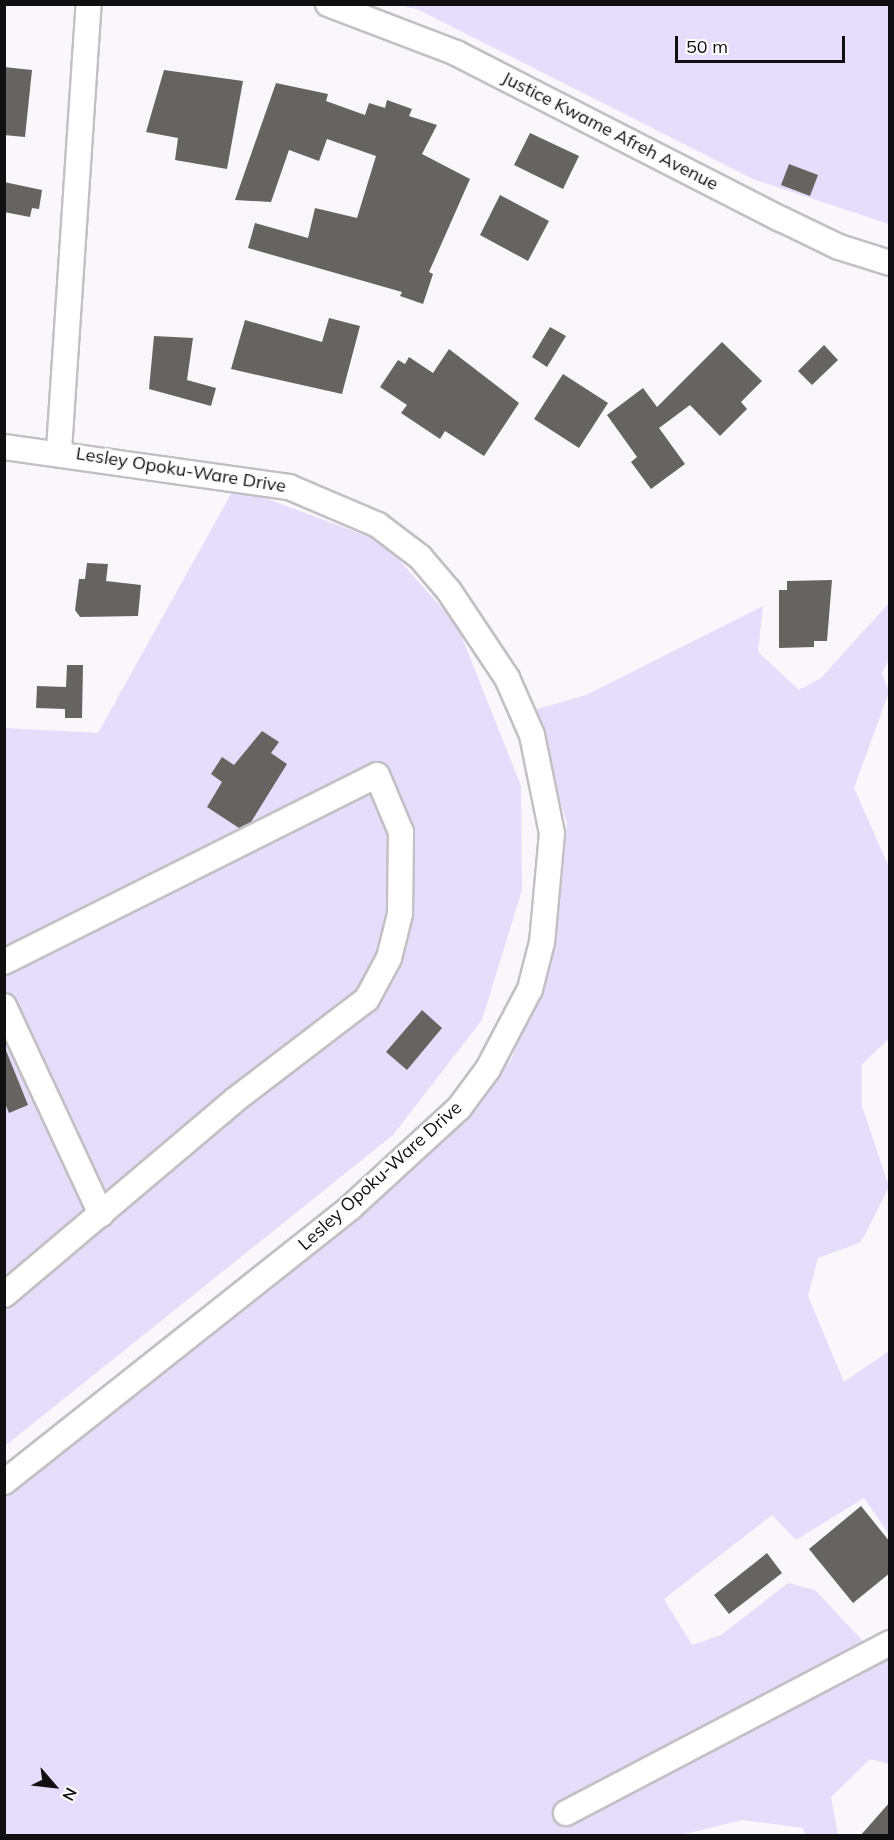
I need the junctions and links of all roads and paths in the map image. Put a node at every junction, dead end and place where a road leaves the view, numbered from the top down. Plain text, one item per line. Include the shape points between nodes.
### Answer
1 (88, 4) edge
2 (328, 4) edge
3 (890, 263) edge
4 (4, 447) edge
5 (59, 450) junction
6 (4, 962) edge
7 (4, 1006) edge
8 (101, 1214) junction
9 (4, 1295) edge
10 (4, 1482) edge
11 (890, 1642) edge
12 (566, 1813) dead end

1 - 5 street
2 - 3 street, Justice Kwame Afreh Avenue via 456,53 781,219 839,247
4 - 5 street, Lesley Opoku-Ware Drive
5 - 10 street, Lesley Opoku-Ware Drive via 289,487 378,525 420,557 449,591 507,678 532,735 552,834 542,942 530,989 488,1069 459,1108 350,1208
6 - 8 street via 376,775 401,832 400,914 388,958 368,999 235,1100
7 - 8 street
8 - 9 street
11 - 12 street

